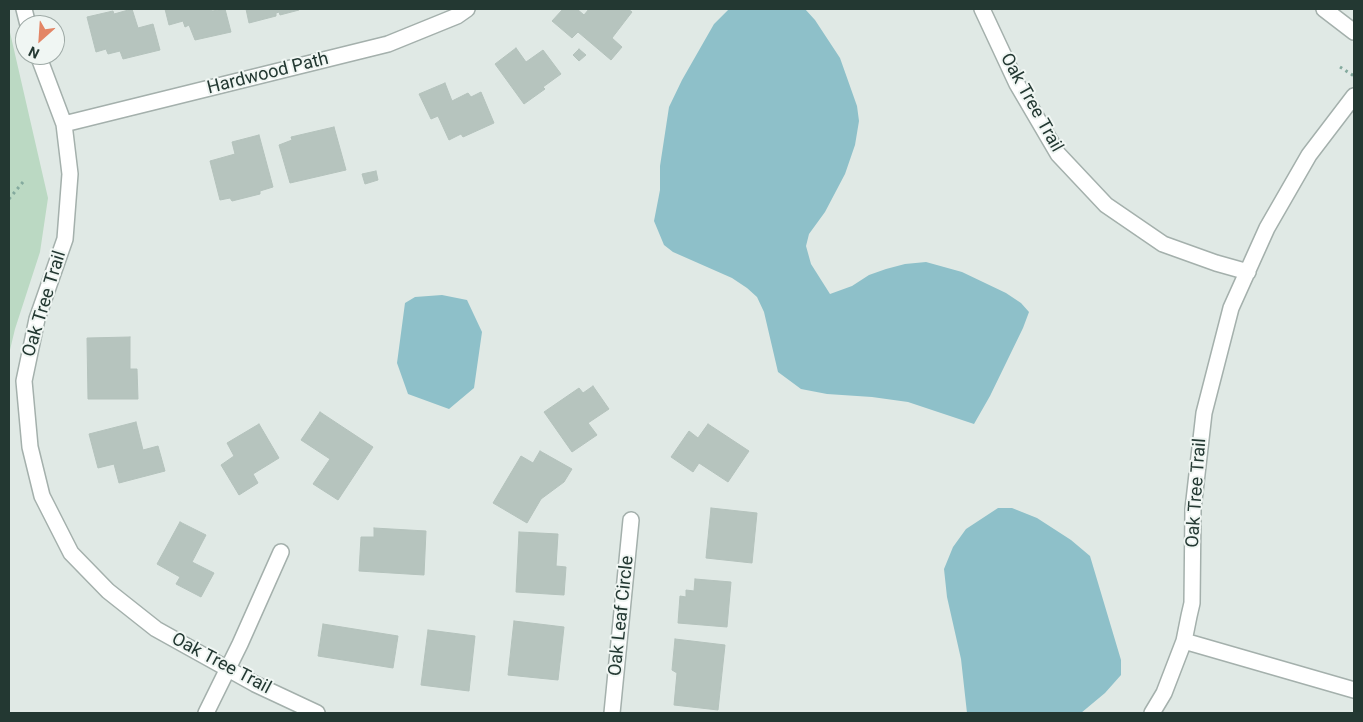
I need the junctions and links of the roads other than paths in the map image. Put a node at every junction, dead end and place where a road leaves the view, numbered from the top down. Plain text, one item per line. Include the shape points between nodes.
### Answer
1 (467, 9) edge
2 (982, 9) edge
3 (1324, 9) edge
4 (1354, 32) edge
5 (42, 65) edge
6 (1354, 96) edge
7 (64, 124) junction
8 (1248, 272) junction
9 (631, 520) dead end
10 (281, 552) dead end
11 (1184, 642) junction
12 (227, 669) junction
13 (1354, 690) edge
14 (206, 713) edge
15 (317, 713) edge
16 (612, 713) edge
17 (1152, 713) edge

1 - 7 street, Hardwood Path via 388,44
2 - 8 street, Oak Tree Trail via 1017,84 1058,154 1106,205 1163,244
3 - 4 street
5 - 7 street, Oak Tree Trail
6 - 8 street, Oak Tree Trail via 1309,155 1267,228
7 - 12 street, Oak Tree Trail via 70,174 65,239 37,319 24,381 30,447 42,496 71,553 108,591 156,629
8 - 11 street, Oak Tree Trail via 1231,308 1204,413 1193,509 1192,603
9 - 16 street, Oak Leaf Circle
10 - 12 street
11 - 13 street
11 - 17 street, Oak Tree Trail via 1164,693
12 - 14 street
12 - 15 street, Oak Tree Trail

